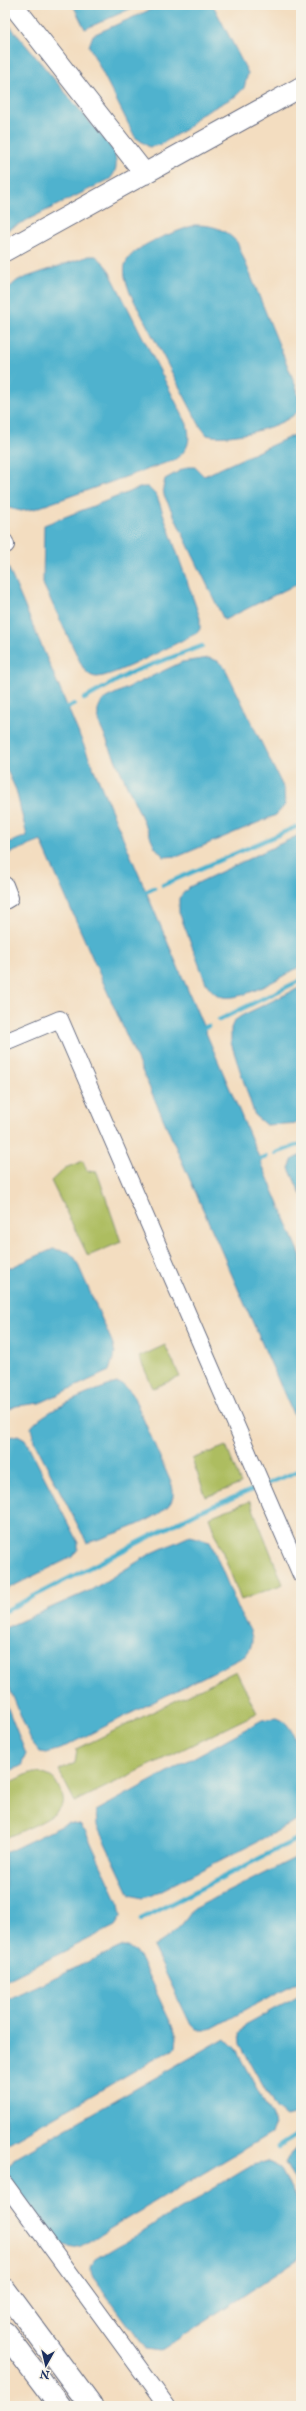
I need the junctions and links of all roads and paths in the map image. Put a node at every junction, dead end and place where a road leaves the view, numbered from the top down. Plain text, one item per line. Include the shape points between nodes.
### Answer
1 (13, 5) edge
2 (301, 87) edge
3 (144, 174) junction
4 (5, 252) edge
5 (5, 885) edge
6 (5, 901) edge
7 (5, 1042) edge
8 (301, 1575) edge
9 (5, 2184) edge
10 (5, 2290) edge
11 (5, 2333) edge
12 (60, 2406) edge
13 (91, 2406) edge
14 (167, 2406) edge

1 - 3 street
2 - 3 street
3 - 4 street
5 - 6 street via 10,898
7 - 8 street via 60,1019
9 - 14 street
10 - 13 highway
11 - 12 highway

